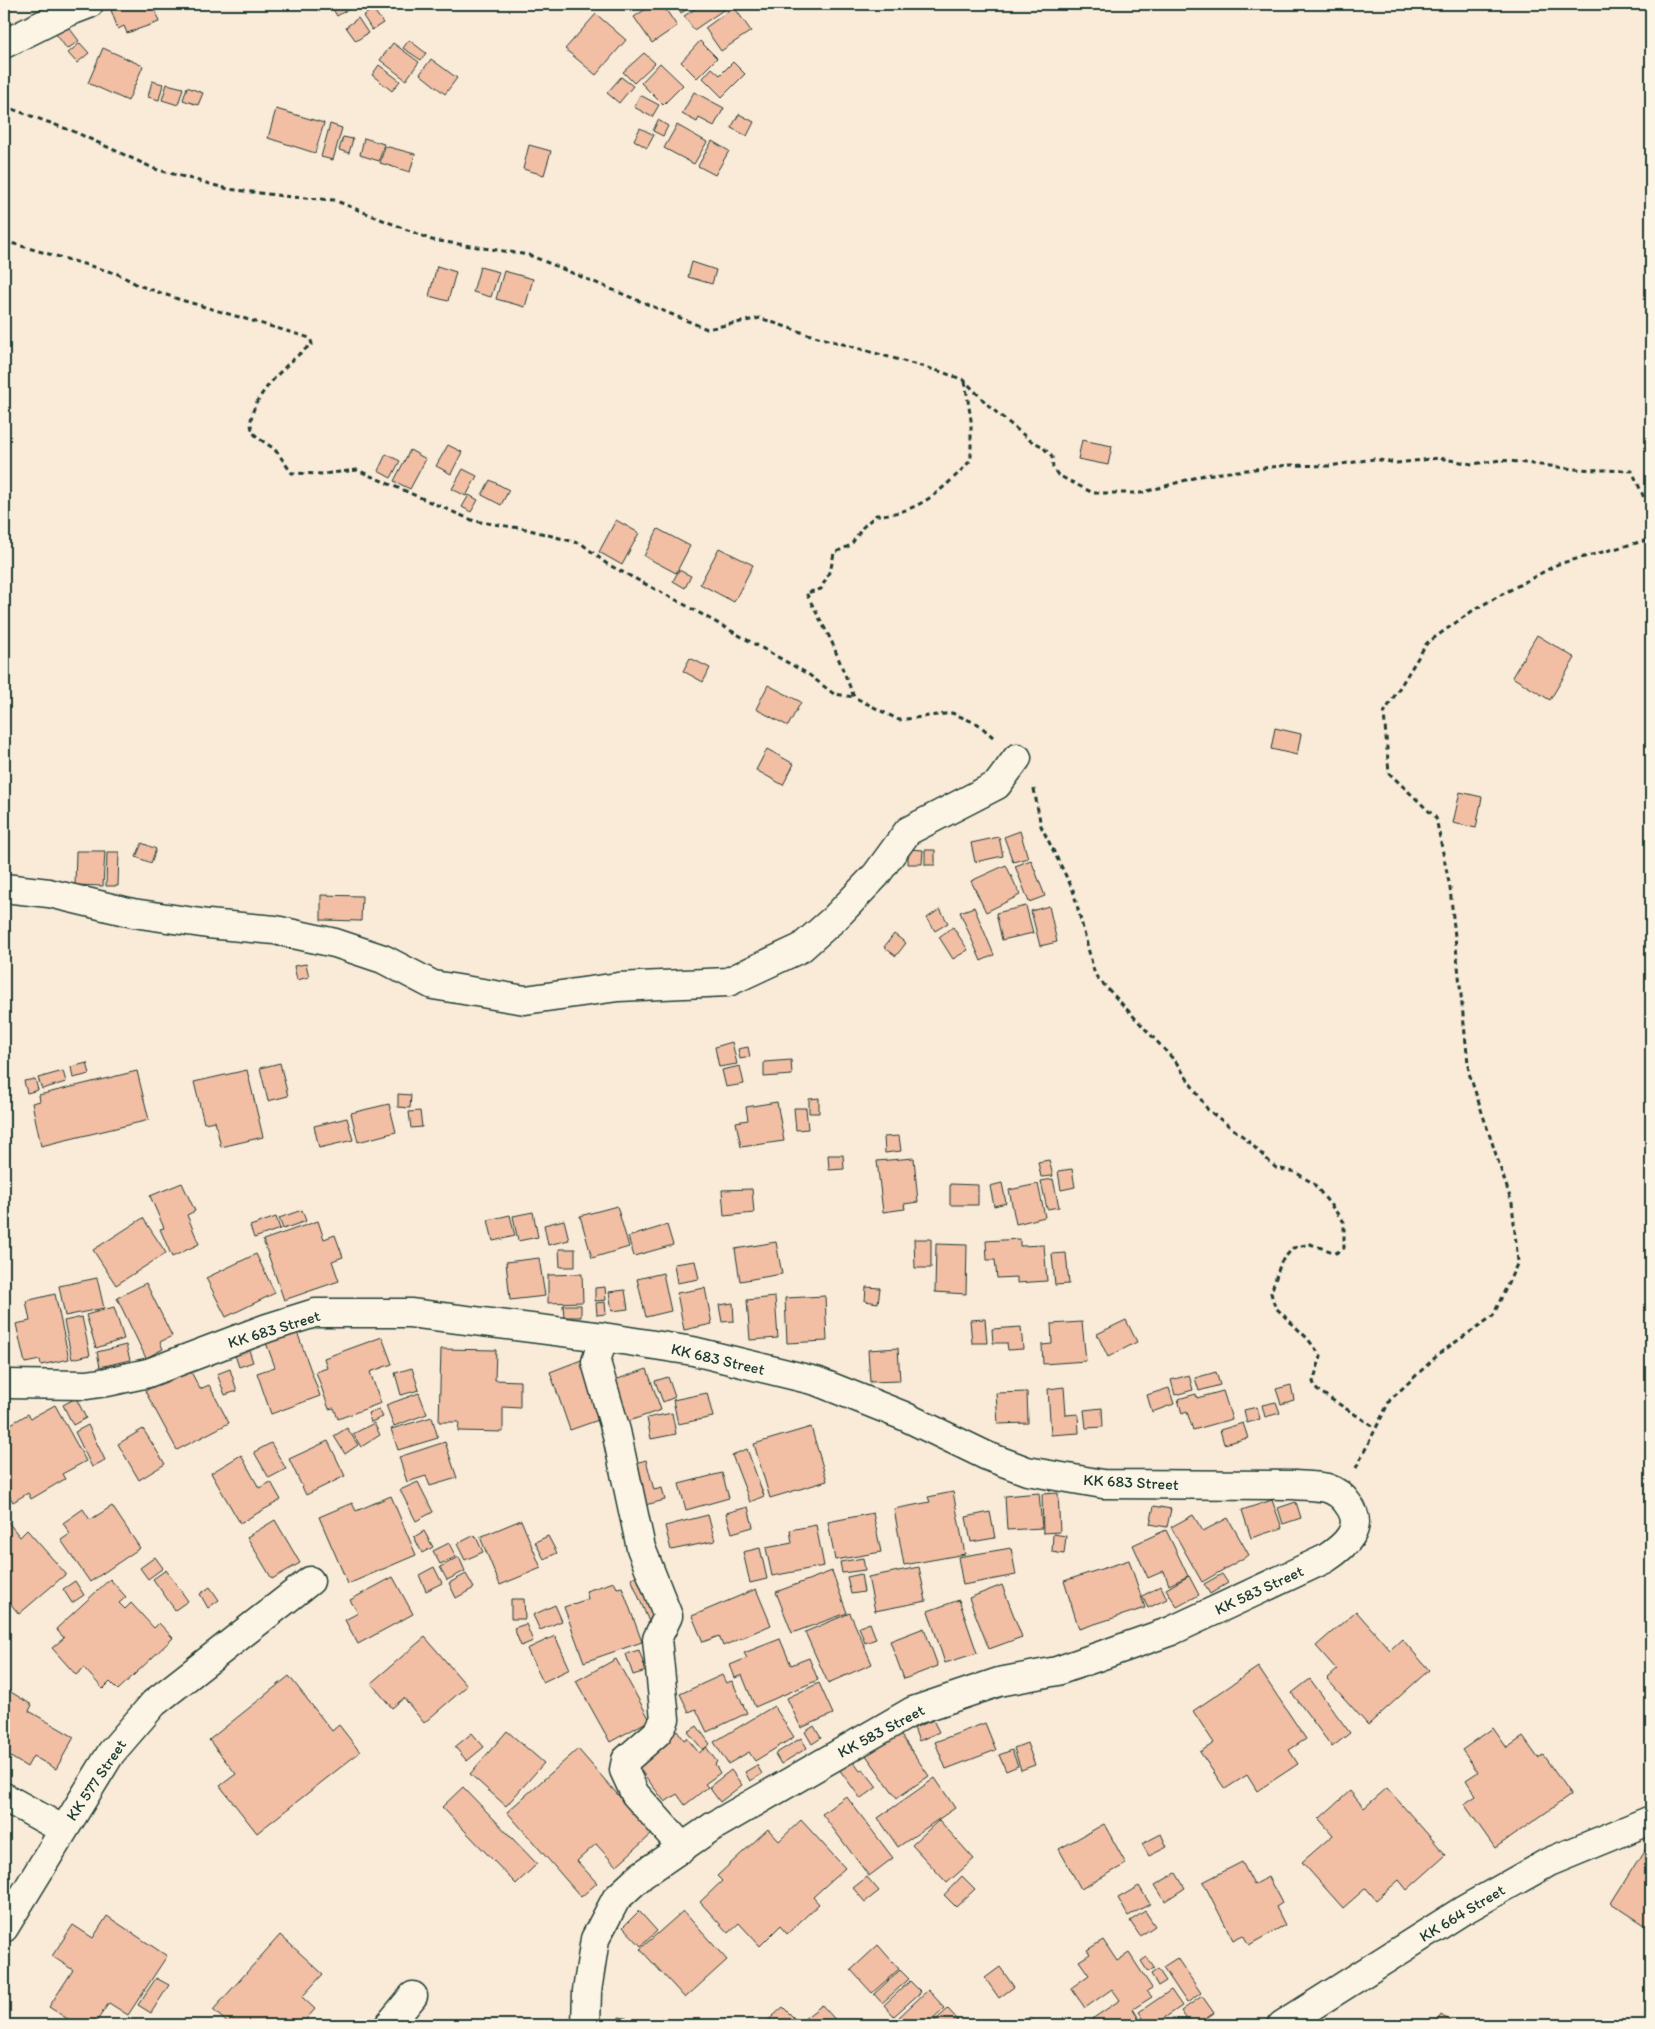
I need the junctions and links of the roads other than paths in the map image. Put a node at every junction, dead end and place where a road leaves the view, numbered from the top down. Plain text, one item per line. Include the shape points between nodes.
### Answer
1 (89, 4) edge
2 (4, 44) edge
3 (1016, 758) road end
4 (4, 888) edge
5 (603, 1337) junction
6 (4, 1384) edge
7 (1325, 1559) joint
8 (310, 1580) dead end
9 (4, 1797) edge
10 (1651, 1820) edge
11 (64, 1830) junction
12 (683, 1848) junction
13 (4, 1928) edge
14 (413, 1996) dead end
15 (389, 2025) edge
16 (586, 2025) edge
17 (1282, 2025) edge

1 - 2 street
3 - 4 street via 997,785 908,831 876,875 801,948 728,982 618,987 525,1000 433,985 383,958 275,930 142,915 49,893
5 - 6 street, KK 683 Street via 410,1313 315,1313 148,1373 87,1385
5 - 7 street, KK 683 Street via 693,1351 816,1381 904,1416 988,1456 1028,1470 1102,1484 1327,1488 1343,1495 1356,1522 1347,1542
5 - 12 street via 596,1362 616,1431 641,1548 668,1616 657,1639 665,1719 658,1732 626,1760 624,1770 635,1794
7 - 12 street, KK 583 Street via 1171,1631 1057,1671 999,1682 913,1710 712,1827
8 - 11 street, KK 577 Street via 154,1703 111,1753
9 - 11 street
10 - 17 street, KK 664 Street via 1549,1862 1462,1911
11 - 13 street, KK 577 Street
12 - 16 street, KK 583 Street via 642,1875 616,1899 594,1939
14 - 15 street

